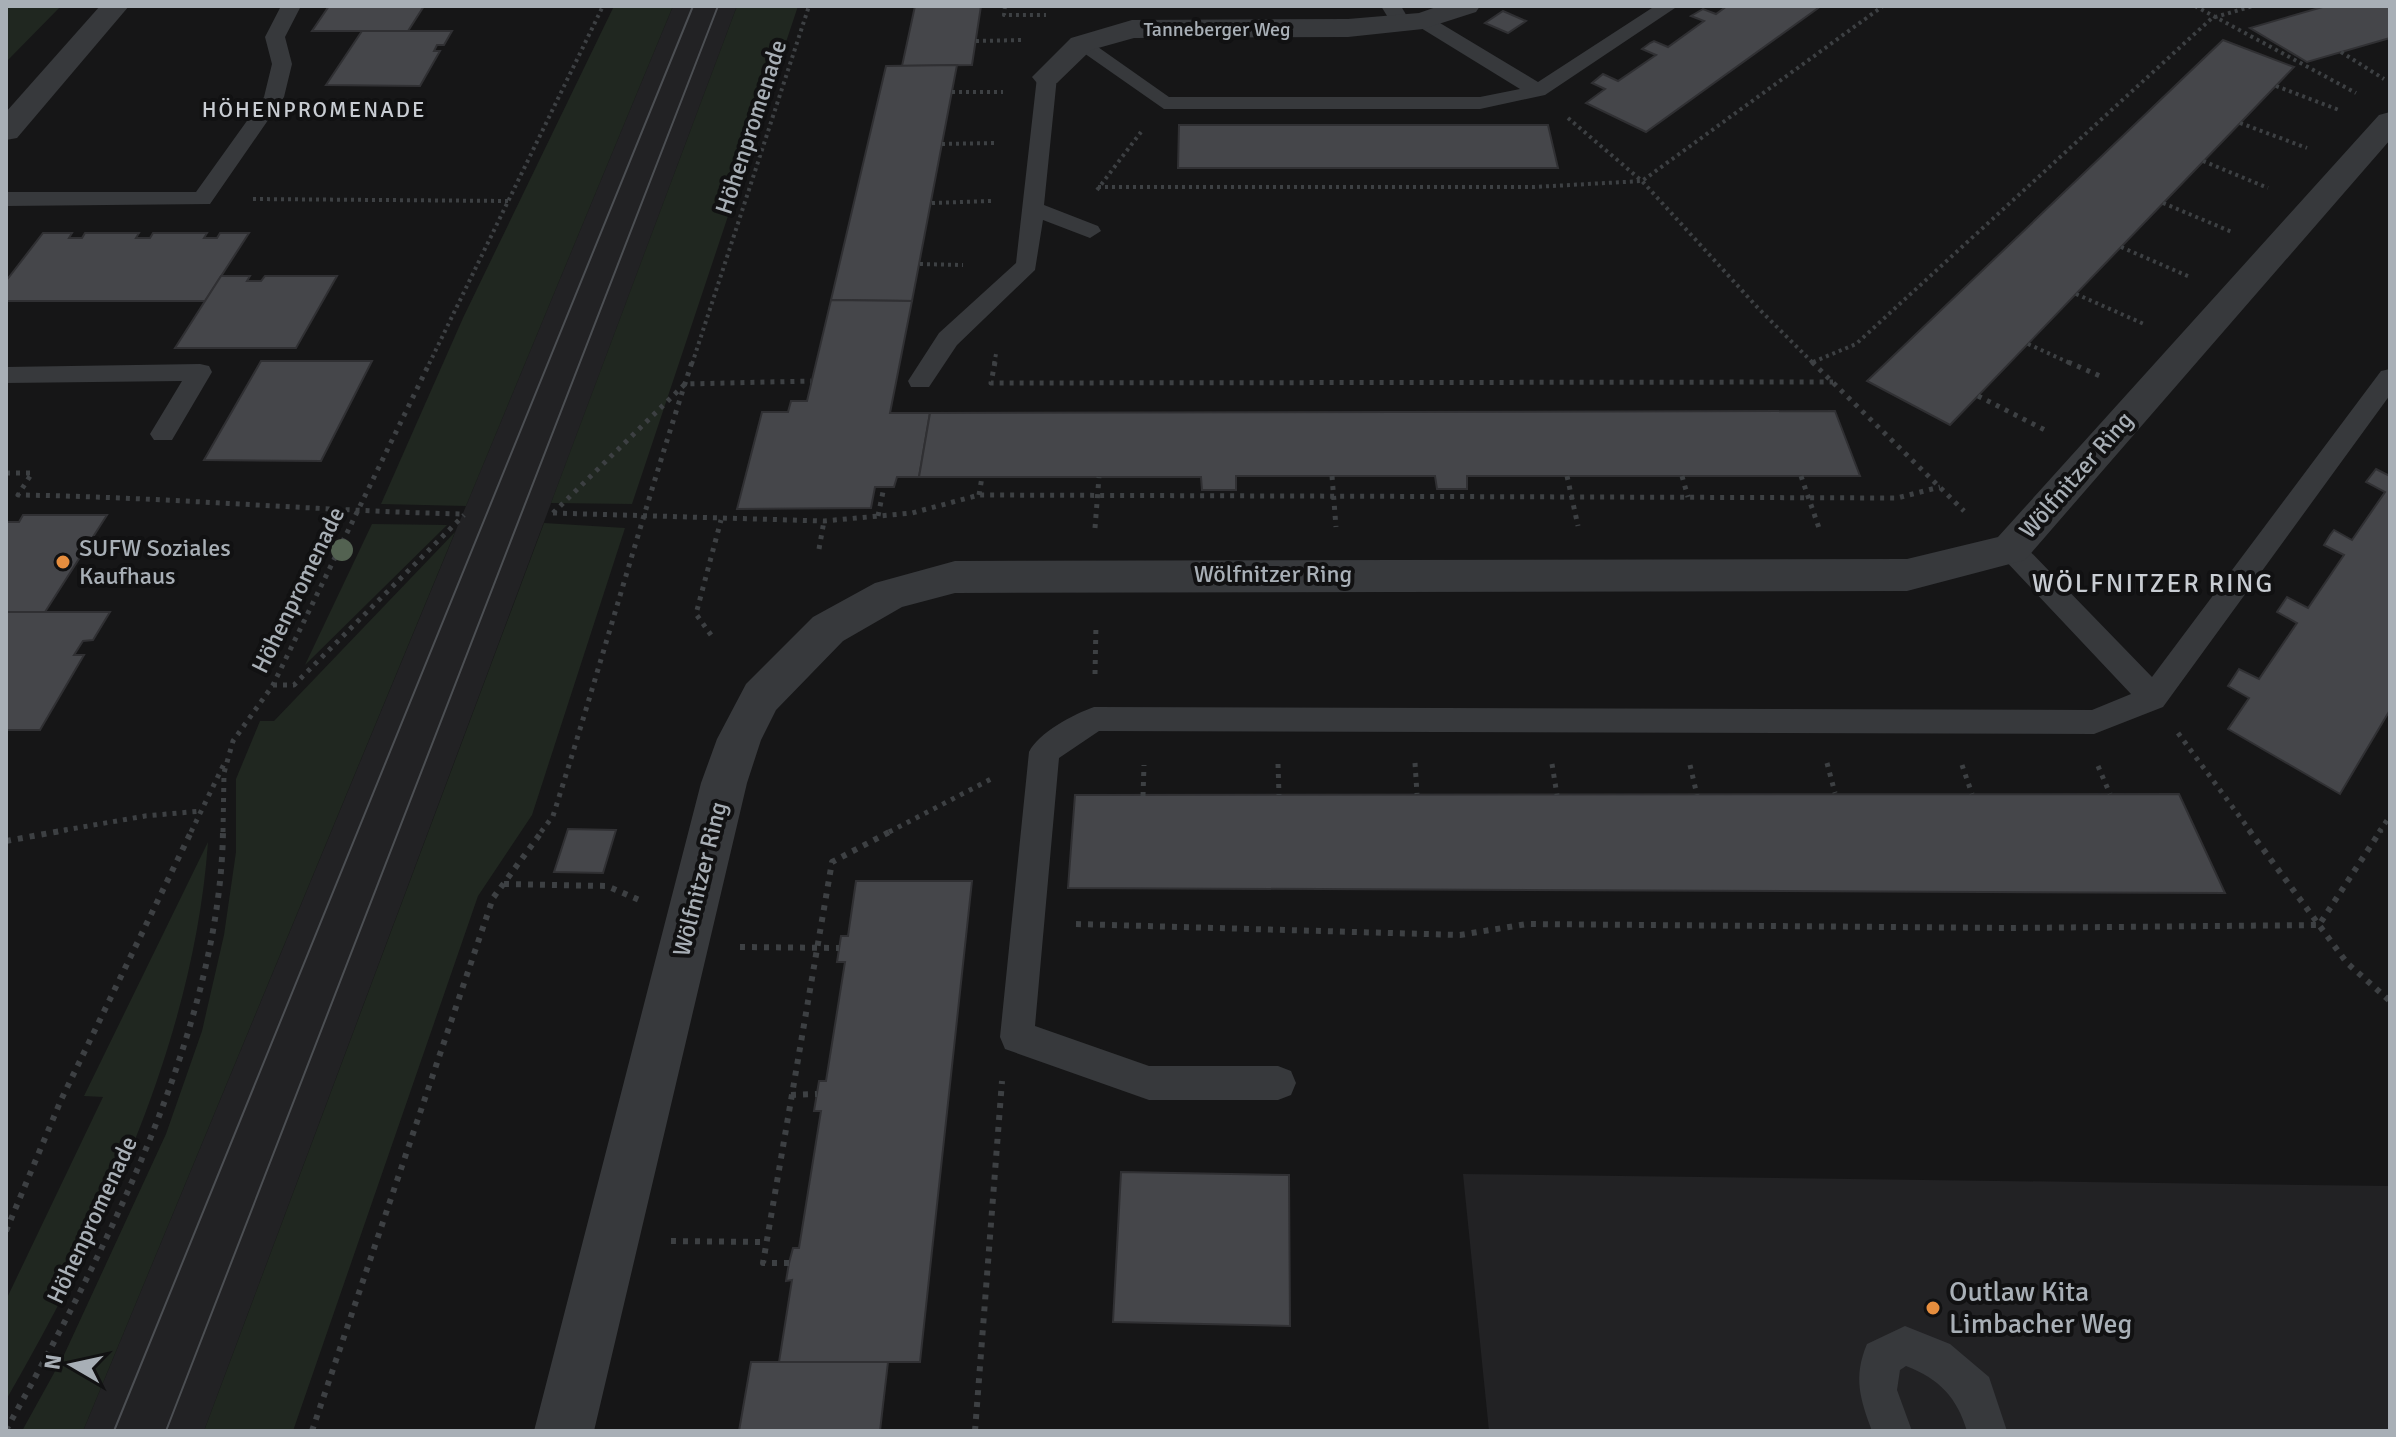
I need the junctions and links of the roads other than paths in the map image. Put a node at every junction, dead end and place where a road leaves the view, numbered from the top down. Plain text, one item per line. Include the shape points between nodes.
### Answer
1 (115, 6) edge
2 (291, 6) edge
3 (1466, 6) edge
4 (1668, 6) edge
5 (1406, 17) edge
6 (1081, 44) junction
7 (1047, 77) joint
8 (1538, 91) junction
9 (2377, 109) edge
10 (6, 131) edge
11 (6, 199) edge
12 (1034, 204) junction
13 (1090, 231) road end
14 (14, 375) edge
15 (2390, 377) edge
16 (920, 381) dead end
17 (6, 396) edge
18 (163, 434) dead end
19 (2011, 549) junction
20 (2153, 698) junction
21 (1278, 1083) dead end
22 (564, 1431) edge
23 (1892, 1431) edge
24 (1987, 1431) edge

1 - 10 street
2 - 11 lane via 275,37 282,64 274,97 202,199
3 - 5 street, Tanneberger Weg
4 - 8 lane
5 - 6 street, Tanneberger Weg via 1348,28 1132,29
5 - 8 lane
6 - 7 street, Tanneberger Weg
6 - 8 lane via 1164,103 1480,103
7 - 12 lane, Tanneberger Weg
9 - 19 street, Wölfnitzer Ring
12 - 13 lane
12 - 16 lane, Tanneberger Weg via 1027,265 948,339
14 - 17 lane
14 - 18 lane via 200,372
15 - 20 lane
19 - 20 lane
19 - 22 street, Wölfnitzer Ring via 1907,575 1096,554 955,577 890,594 828,629 761,697 724,783
20 - 21 lane via 2094,722 1094,719 1044,752 1017,1037 1149,1083
23 - 24 lane via 1877,1390 1881,1358 1905,1346 1936,1358 1975,1391

